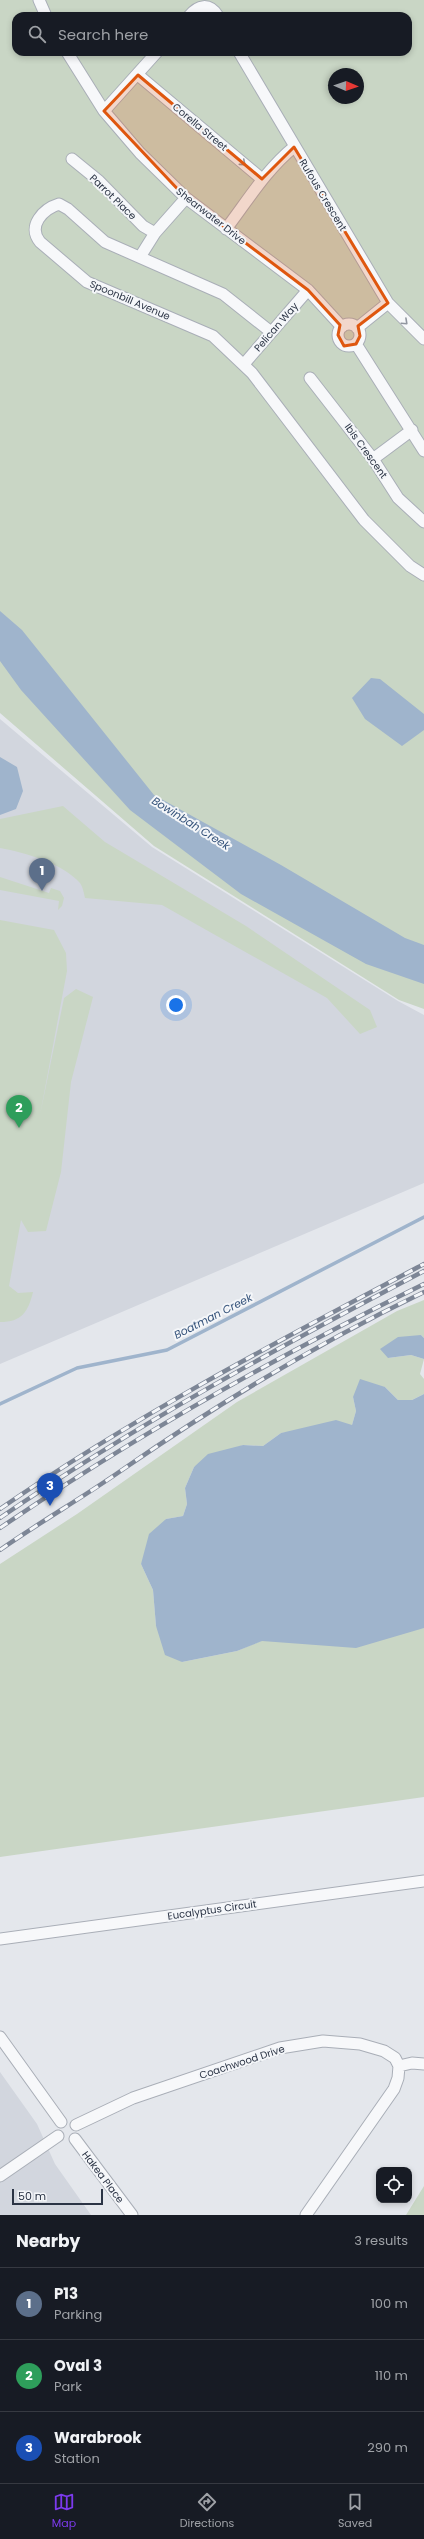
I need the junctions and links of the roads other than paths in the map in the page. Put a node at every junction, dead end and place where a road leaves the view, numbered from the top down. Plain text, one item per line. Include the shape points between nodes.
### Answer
1 (39, 0) edge
2 (44, 12) edge
3 (192, 12) edge
4 (215, 12) edge
5 (69, 56) edge
6 (155, 56) edge
7 (241, 56) edge
8 (138, 75) junction
9 (104, 112) junction
10 (294, 147) junction
11 (72, 159) dead end
12 (262, 179) junction
13 (186, 198) junction
14 (226, 229) junction
15 (155, 233) junction
16 (140, 257) junction
17 (308, 290) junction
18 (388, 303) junction
19 (342, 327) junction
20 (357, 328) junction
21 (271, 332) junction
22 (424, 339) edge
23 (356, 344) junction
24 (244, 364) junction
25 (310, 378) dead end
26 (412, 430) junction
27 (424, 451) edge
28 (373, 459) junction
29 (424, 522) edge
30 (424, 575) edge
31 (424, 1881) edge
32 (0, 1939) edge
33 (0, 2037) edge
34 (424, 2064) edge
35 (399, 2066) junction
36 (62, 2122) junction
37 (76, 2125) junction
38 (58, 2136) junction
39 (75, 2139) junction
40 (0, 2176) edge
41 (132, 2215) edge
42 (306, 2215) edge

1 - 2 street
3 - 4 street via 205,5
5 - 9 street, Shearwater Drive
6 - 8 street
7 - 10 street, Rufous Crescent
8 - 9 street
8 -> 12 street, Corella Street
9 - 13 street, Shearwater Drive via 140,153
10 - 12 street
10 - 18 street, Rufous Crescent
11 - 15 street, Parrot Place via 104,186 143,226
12 - 14 street
13 - 14 street, Shearwater Drive
13 - 15 street
14 - 17 street, Shearwater Drive
15 - 16 street
16 - 21 street, Spoonbill Avenue via 223,294
16 - 24 street, Spoonbill Avenue via 105,242 59,204 50,207 34,229 35,236 40,242 87,282 213,336
17 - 19 street, Shearwater Drive
17 - 21 street, Pelican Way
18 - 20 street
18 -> 22 street, Rufous Crescent
19 - 20 street via 349,324
19 - 23 street via 338,334 340,343 348,347
20 - 23 street via 360,336
21 - 24 street, Pelican Way
23 - 26 street
24 - 30 street, Spoonbill Avenue via 364,520 410,566
25 - 28 street, Ibis Crescent
26 - 27 street
26 - 28 street
28 - 29 street, Ibis Crescent via 398,498
31 - 32 street, Eucalyptus Circuit
33 - 36 street
34 - 35 street
35 - 37 street, Coachwood Drive via 395,2058 384,2051 360,2044 323,2042 280,2048 133,2098
35 - 42 street via 394,2088
36 - 37 street via 69,2120
36 - 38 street via 57,2128
37 - 39 street via 78,2130
38 - 39 street via 67,2142
38 - 40 street
39 - 41 street, Hakea Place

